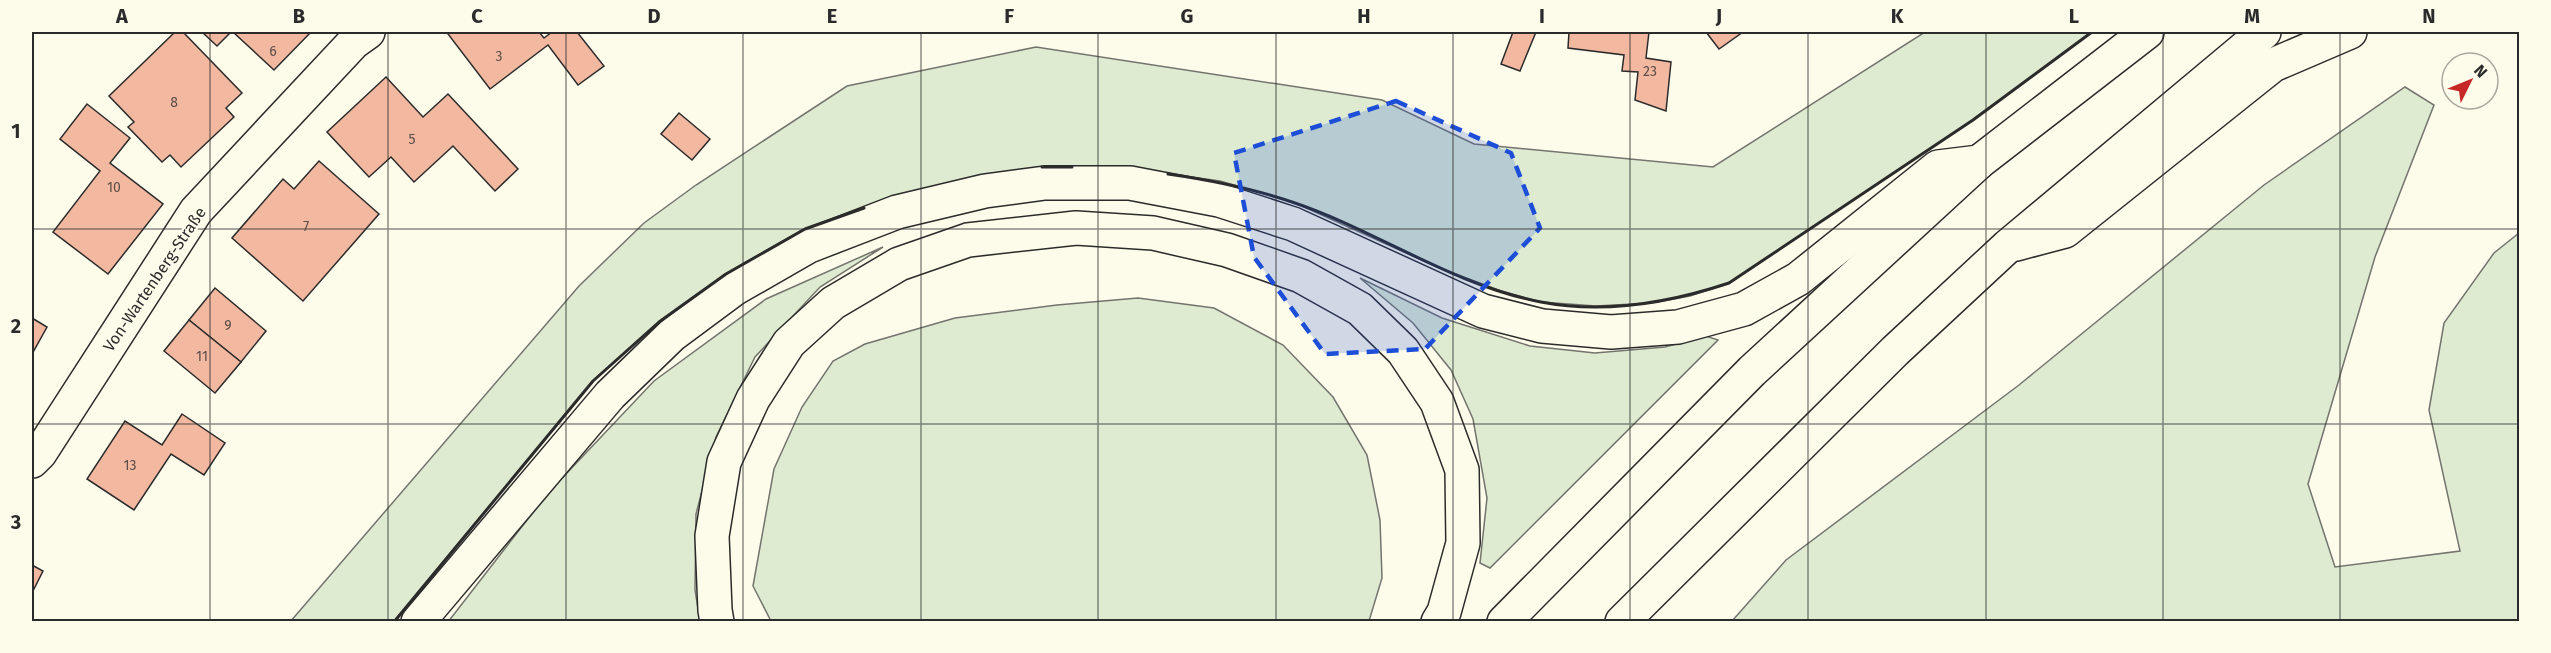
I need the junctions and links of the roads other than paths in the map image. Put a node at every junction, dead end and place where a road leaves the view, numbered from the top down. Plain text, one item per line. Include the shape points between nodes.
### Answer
1 (368, 32) edge
2 (2147, 32) edge
3 (2264, 32) edge
4 (2350, 32) edge
5 (1979, 162) junction
6 (2008, 246) junction
7 (32, 461) edge
8 (418, 621) edge
9 (717, 621) edge
10 (1438, 621) edge
11 (1504, 621) edge
12 (1622, 621) edge

1 - 7 main road, Von-Wartenberg-Straße via 354,42 196,211
2 - 5 main road
3 - 6 main road
4 - 6 main road via 2273,65 2065,231
5 - 8 main road via 1938,167 1798,279 1744,309 1678,327 1611,332 1542,326 1483,311 1293,224 1219,200 1131,183 1046,183 985,191 897,213 809,246 734,289 672,335 610,395
5 - 11 main road via 1752,371
6 - 12 main road via 1895,351
9 - 10 main road via 712,537 724,462 753,399 789,343 833,303 899,264 968,240 1076,228 1153,233 1227,250 1301,276 1360,309 1403,351 1437,402 1462,470 1464,543

